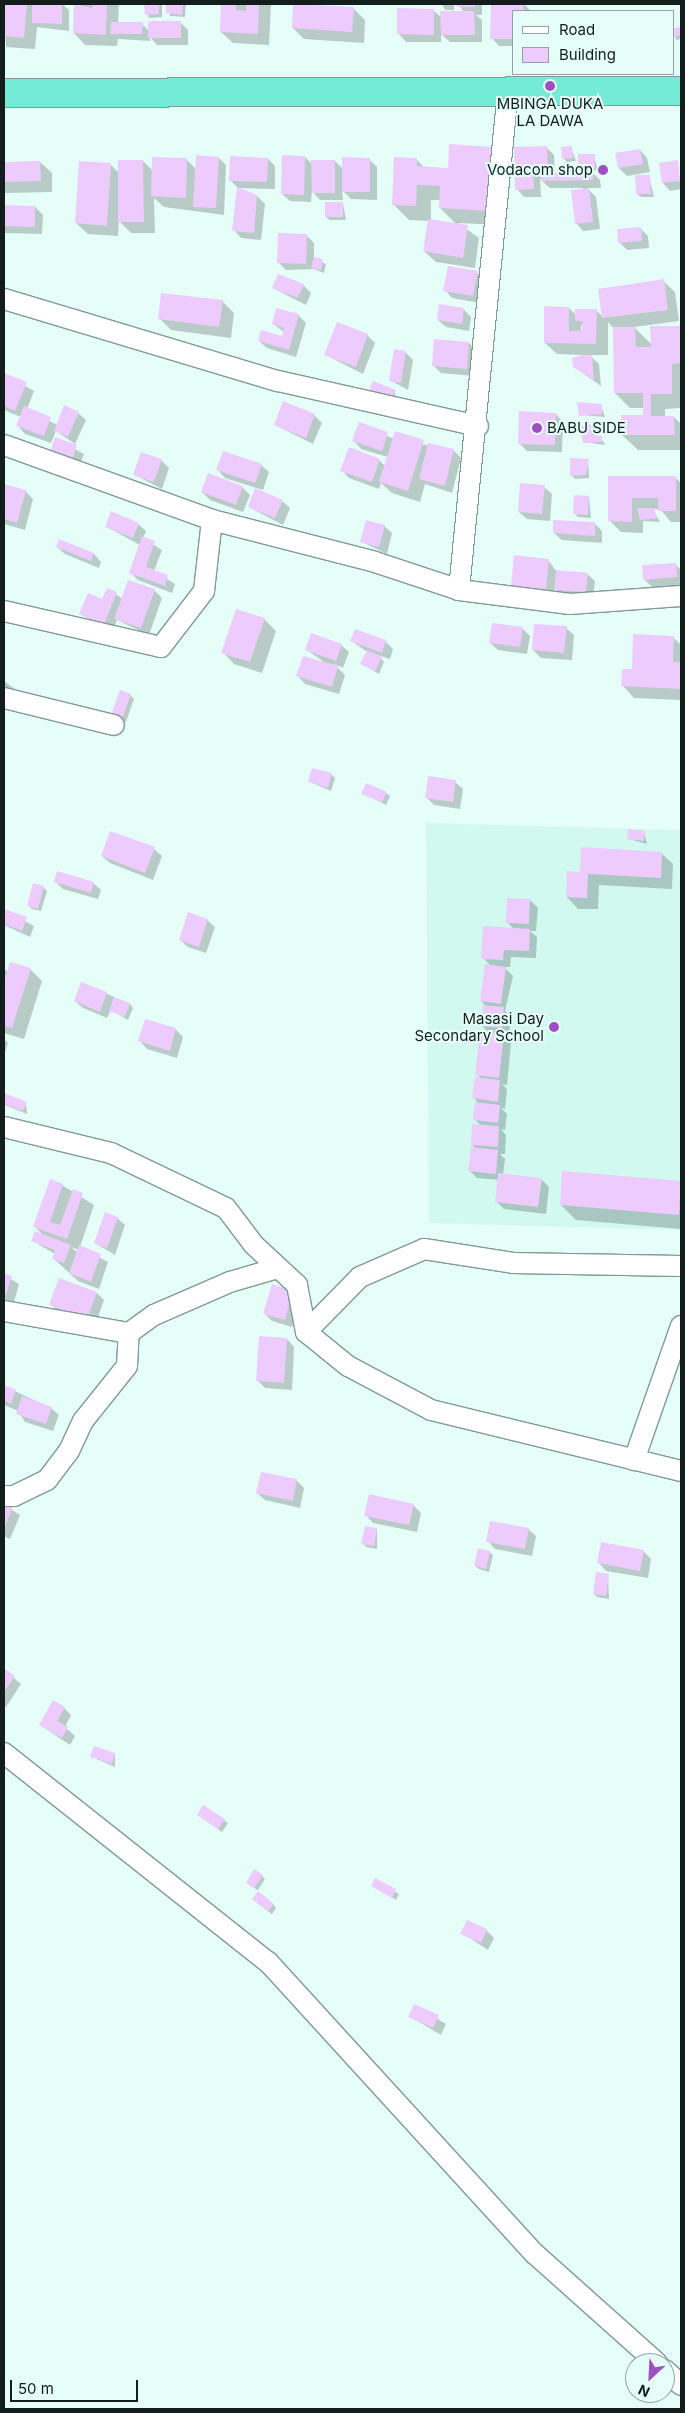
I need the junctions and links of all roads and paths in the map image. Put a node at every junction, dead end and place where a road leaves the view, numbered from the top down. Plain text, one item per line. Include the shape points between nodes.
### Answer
1 (681, 91) edge
2 (4, 93) edge
3 (508, 93) junction
4 (4, 299) edge
5 (478, 426) junction
6 (4, 445) edge
7 (212, 520) junction
8 (459, 590) junction
9 (681, 596) edge
10 (4, 611) edge
11 (4, 698) edge
12 (114, 725) dead end
13 (4, 1127) edge
14 (681, 1266) edge
15 (278, 1268) junction
16 (4, 1311) edge
17 (681, 1326) edge
18 (306, 1332) junction
19 (129, 1333) junction
20 (634, 1460) junction
21 (681, 1471) edge
22 (4, 1496) edge
23 (4, 1753) edge
24 (646, 2353) edge

1 - 3 highway
2 - 3 highway
3 - 5 street
4 - 5 street via 278,382
5 - 8 street
6 - 7 street
7 - 8 street via 375,562
7 - 10 street via 204,591 161,647
8 - 9 street via 570,604
11 - 12 street
13 - 15 street via 111,1153 226,1208 240,1231
14 - 18 street via 513,1263 424,1249 360,1276
15 - 18 street via 296,1285
15 - 19 street via 230,1282 154,1315
16 - 19 street
17 - 20 street
18 - 20 street via 348,1366 431,1410
19 - 22 street via 127,1366 84,1420 69,1451 47,1480 14,1496
20 - 21 street
23 - 24 street via 268,1962 535,2254

